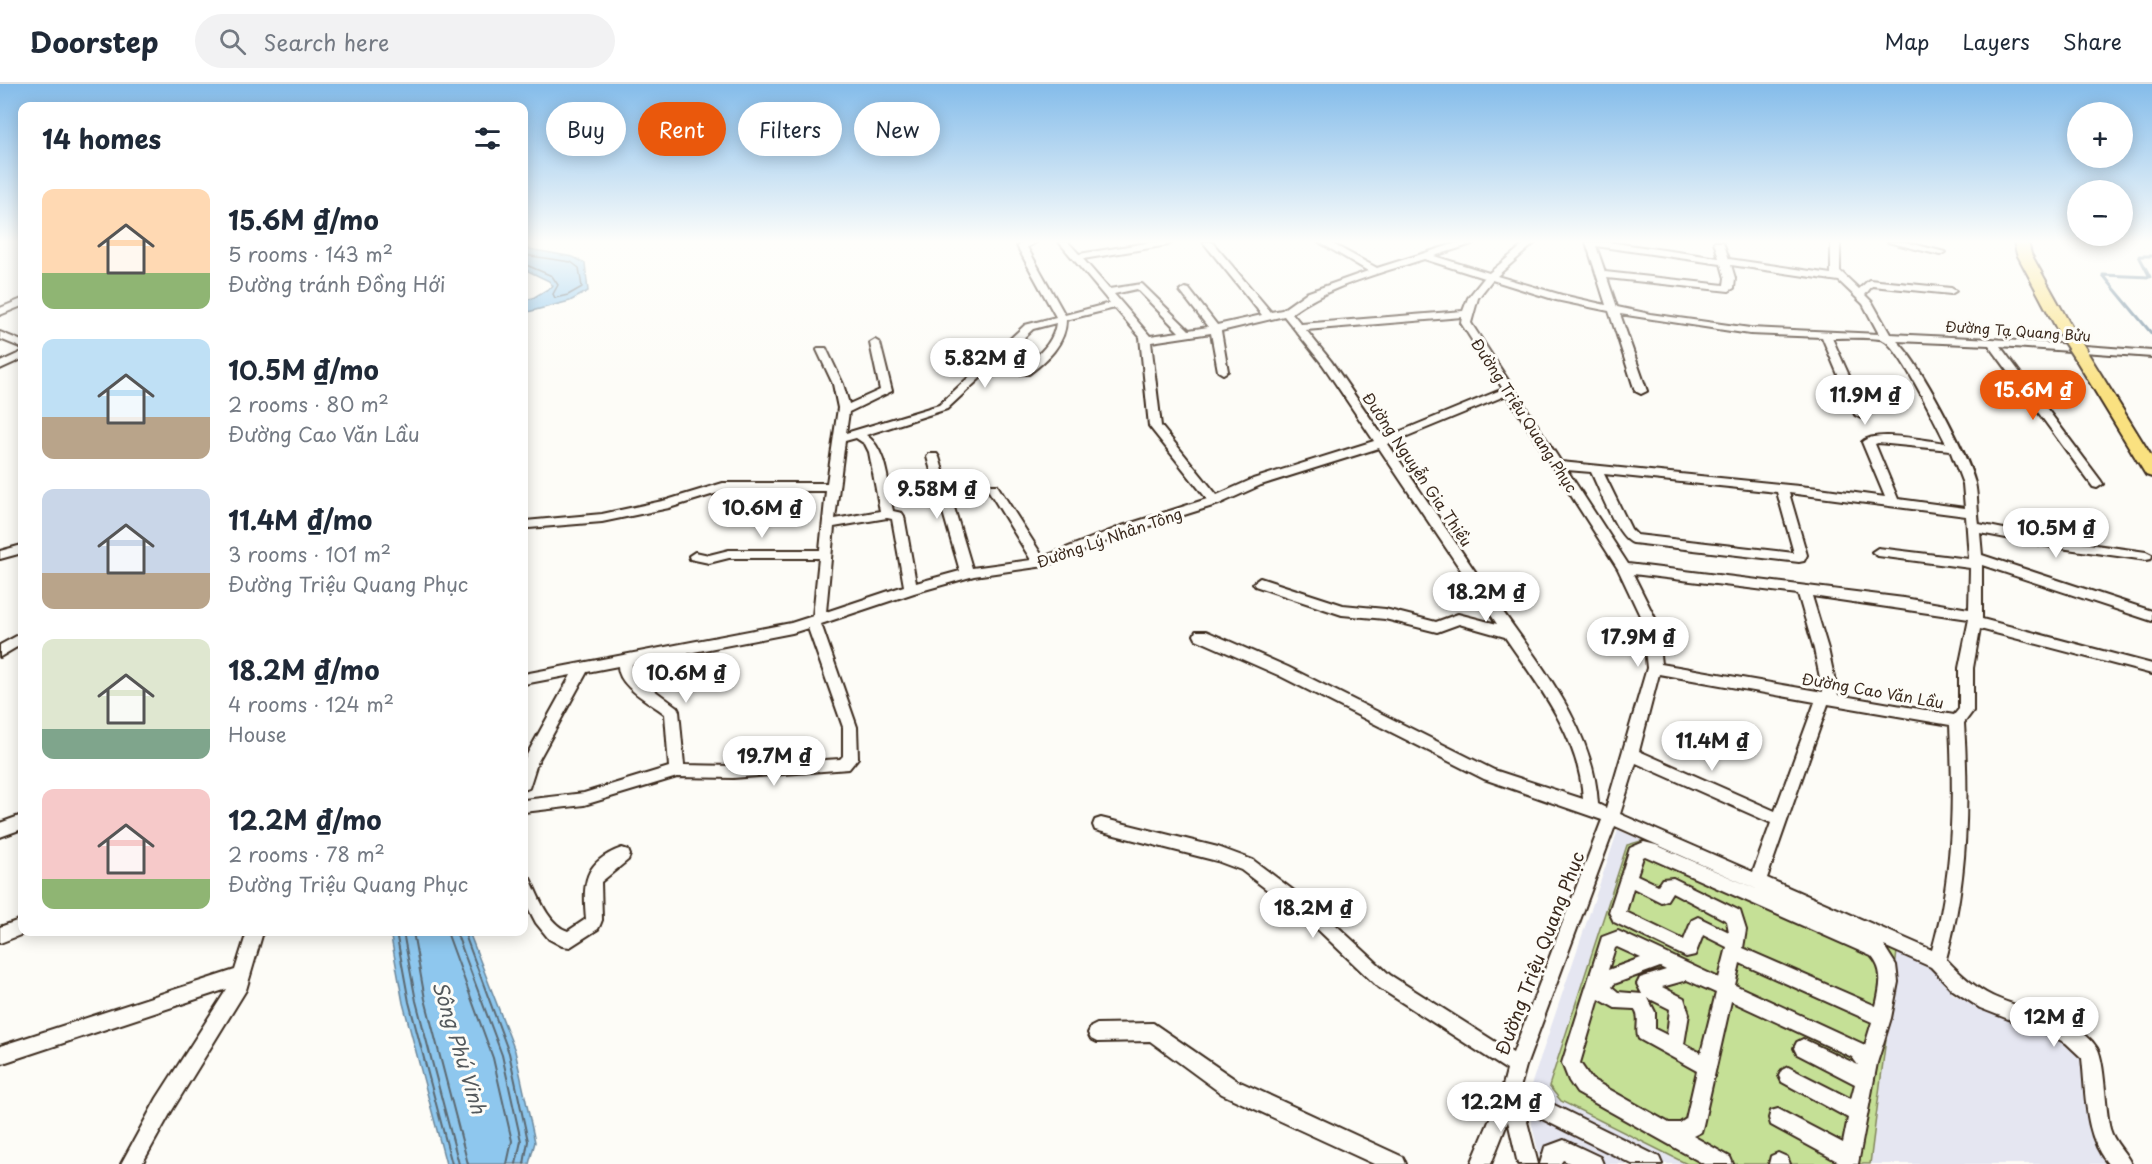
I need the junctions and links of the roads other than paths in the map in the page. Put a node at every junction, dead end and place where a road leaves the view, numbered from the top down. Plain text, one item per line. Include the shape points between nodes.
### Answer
1 (1047, 292) edge
2 (1107, 292) edge
3 (1145, 292) edge
4 (1186, 292) edge
5 (1249, 292) edge
6 (1317, 292) edge
7 (1477, 292) edge
8 (1539, 292) edge
9 (1608, 292) edge
10 (2045, 292) edge
11 (1860, 294) edge
12 (18, 304) edge
13 (1117, 304) junction
14 (1615, 310) junction
15 (0, 312) edge
16 (1286, 312) junction
17 (1467, 314) junction
18 (1269, 316) junction
19 (1061, 317) junction
20 (1301, 327) junction
21 (1215, 329) junction
22 (1187, 334) junction
23 (0, 335) edge
24 (1826, 335) junction
25 (1887, 338) junction
26 (1146, 340) junction
27 (1992, 342) junction
28 (875, 344) dead end
29 (18, 345) edge
30 (18, 350) edge
31 (822, 350) dead end
32 (2152, 354) edge
33 (0, 366) edge
34 (1223, 371) dead end
35 (1025, 372) dead end
36 (1641, 390) dead end
37 (1508, 391) junction
38 (844, 410) junction
39 (1861, 415) dead end
40 (858, 434) junction
41 (840, 440) junction
42 (1381, 443) junction
43 (1953, 447) junction
44 (933, 457) dead end
45 (1556, 465) junction
46 (1596, 470) junction
47 (2152, 471) edge
48 (2097, 484) dead end
49 (832, 487) junction
50 (993, 488) dead end
51 (1782, 488) junction
52 (1215, 501) junction
53 (1893, 501) junction
54 (1972, 513) junction
55 (887, 514) junction
56 (529, 524) dead end
57 (830, 524) junction
58 (1973, 527) junction
59 (18, 550) edge
60 (1878, 552) dead end
61 (826, 554) junction
62 (0, 555) edge
63 (695, 556) dead end
64 (2146, 556) dead end
65 (1976, 561) junction
66 (1040, 563) junction
67 (1624, 568) junction
68 (968, 575) junction
69 (1260, 583) dead end
70 (911, 589) junction
71 (1804, 591) junction
72 (2152, 616) edge
73 (1975, 619) junction
74 (816, 621) junction
75 (1511, 633) junction
76 (1202, 635) dead end
77 (18, 641) edge
78 (0, 652) edge
79 (625, 660) junction
80 (1654, 668) junction
81 (2152, 669) edge
82 (581, 670) junction
83 (528, 678) edge
84 (1827, 699) junction
85 (1957, 721) junction
86 (1632, 754) junction
87 (677, 771) junction
88 (528, 773) edge
89 (528, 806) edge
90 (1591, 808) junction
91 (1611, 817) junction
92 (1779, 820) junction
93 (18, 823) edge
94 (1101, 825) dead end
95 (0, 830) edge
96 (622, 855) dead end
97 (1628, 878) junction
98 (1758, 881) junction
99 (528, 891) edge
100 (18, 928) edge
101 (0, 934) edge
102 (254, 936) edge
103 (1735, 948) junction
104 (1661, 959) junction
105 (1937, 961) junction
106 (1687, 972) junction
107 (243, 976) junction
108 (1724, 989) junction
109 (1882, 1018) junction
110 (1097, 1033) dead end
111 (1674, 1048) junction
112 (1803, 1048) dead end
113 (0, 1055) edge
114 (1517, 1066) junction
115 (1707, 1066) junction
116 (1867, 1071) junction
117 (1788, 1076) dead end
118 (1510, 1093) junction
119 (1858, 1113) junction
120 (1778, 1118) dead end
121 (1694, 1125) junction
122 (1668, 1133) junction
123 (1848, 1160) edge
124 (1718, 1161) edge
125 (131, 1164) edge
126 (1396, 1164) edge
127 (1481, 1164) edge
128 (1528, 1164) edge
129 (1550, 1164) edge
130 (1593, 1164) edge
131 (1652, 1164) edge
132 (2121, 1164) edge

1 - 19 street
2 - 13 street
3 - 22 street
4 - 21 street
5 - 18 street
6 - 16 street
7 - 17 street
8 - 14 street, Đường Tạ Quang Bửu
9 - 14 street
10 - 47 highway, bridge
11 - 25 street, Đường Cao Văn Lầu
12 - 15 street
13 - 19 street
13 - 26 street
14 - 24 street, Đường Tạ Quang Bửu via 1750,332
14 - 36 street
16 - 18 street
16 - 20 street, Đường Nguyễn Gia Thiều
17 - 20 street
17 - 37 street, Đường Triệu Quang Phục via 1466,323
18 - 21 street
19 - 35 street via 1060,333 1050,350
19 - 40 street via 1025,329 943,407
20 - 42 street, Đường Nguyễn Gia Thiều
21 - 22 street
21 - 34 street
22 - 26 street
23 - 29 street
24 - 25 street, Đường Tạ Quang Bửu
24 - 39 street
25 - 27 street, Đường Tạ Quang Bửu
25 - 43 street, Đường Cao Văn Lầu via 1896,345 1919,381
26 - 52 street via 1155,426
27 - 32 street, Đường Tạ Quang Bửu
27 - 48 street
28 - 38 street via 886,391
30 - 33 street
31 - 38 street via 838,384
37 - 42 street, Đường Lý Nhân Tông
37 - 45 street, Đường Triệu Quang Phục
38 - 41 street
40 - 41 street
40 - 55 street via 875,452
41 - 49 street
42 - 52 street, Đường Lý Nhân Tông via 1257,482
42 - 75 street, Đường Nguyễn Gia Thiều
43 - 53 street via 1877,439 1868,442
43 - 54 street, Đường Cao Văn Lầu via 1970,484
44 - 68 street
45 - 46 street
45 - 67 street, Đường Triệu Quang Phục
46 - 51 street
46 - 51 street via 1633,539 1799,558 1802,555
49 - 56 street via 723,487 669,504 602,518
49 - 57 street
50 - 66 street
51 - 53 street
52 - 66 street, Đường Lý Nhân Tông via 1125,529
53 - 54 street
54 - 58 street, Đường Cao Văn Lầu
55 - 57 street
55 - 70 street via 900,519
57 - 61 street
58 - 64 street via 2043,542
58 - 65 street, Đường Cao Văn Lầu
59 - 62 street
60 - 65 street
61 - 63 street via 739,553 709,559
61 - 74 street
65 - 72 street
65 - 73 street, Đường Cao Văn Lầu
66 - 68 street, Đường Lý Nhân Tông
67 - 71 street
67 - 80 street, Đường Triệu Quang Phục via 1649,620
68 - 70 street, Đường Lý Nhân Tông
69 - 75 street via 1342,610 1384,614 1437,627 1458,619
70 - 74 street, Đường Lý Nhân Tông
71 - 73 street
71 - 84 street via 1821,648
73 - 81 street
73 - 85 street, Đường Cao Văn Lầu via 1966,668 1966,711
74 - 79 street, Đường Lý Nhân Tông
74 - 87 street via 850,727 848,762 833,767
75 - 90 street, Đường Nguyễn Gia Thiều via 1573,732 1588,778
76 - 90 street via 1283,671 1489,775
77 - 78 street
79 - 82 street, Đường Lý Nhân Tông
79 - 87 street via 629,679 672,711
80 - 84 street, Đường Cao Văn Lầu
80 - 86 street, Đường Triệu Quang Phục
82 - 83 street, Đường Lý Nhân Tông
82 - 88 street
84 - 85 street, Đường Cao Văn Lầu
84 - 92 street
85 - 105 street via 1961,789 1946,930
86 - 91 street, Đường Triệu Quang Phục
86 - 92 street
87 - 89 street via 584,799
90 - 91 street
91 - 98 street
91 - 114 street, Đường Triệu Quang Phục
92 - 98 street
93 - 95 street
94 - 114 street via 1247,865 1316,917 1384,981
96 - 99 street via 591,879 594,920 570,939 559,937 544,921
97 - 103 street via 1661,895 1668,884 1673,885 1734,915 1738,930
97 - 103 street via 1617,912 1620,917 1686,949 1698,925
97 - 109 street via 1636,853 1644,849 1656,852 1877,950 1887,959 1890,970
98 - 105 street
100 - 101 street
102 - 107 street
103 - 108 street
103 - 109 street
104 - 106 street
104 - 111 street via 1613,976 1602,986 1610,998 1642,1004 1648,1017 1645,1033
104 - 122 street via 1618,939 1608,942 1571,1063 1584,1086
105 - 132 street via 1966,990 2070,1035 2087,1047 2105,1147
106 - 108 street
106 - 111 street via 1646,984 1649,990 1678,1004
107 - 113 street
107 - 125 street
108 - 115 street
108 - 116 street via 1858,1051
109 - 116 street
110 - 126 street via 1153,1032 1218,1081
111 - 115 street
112 - 116 street
114 - 118 street, Đường Triệu Quang Phục
115 - 121 street
116 - 119 street
117 - 119 street
118 - 127 street, Đường Triệu Quang Phục
118 - 128 street
118 - 131 street
119 - 123 street
120 - 123 street
121 - 122 street via 1682,1132
121 - 124 street via 1700,1144
122 - 124 street
129 - 130 street via 1552,1154 1564,1150

